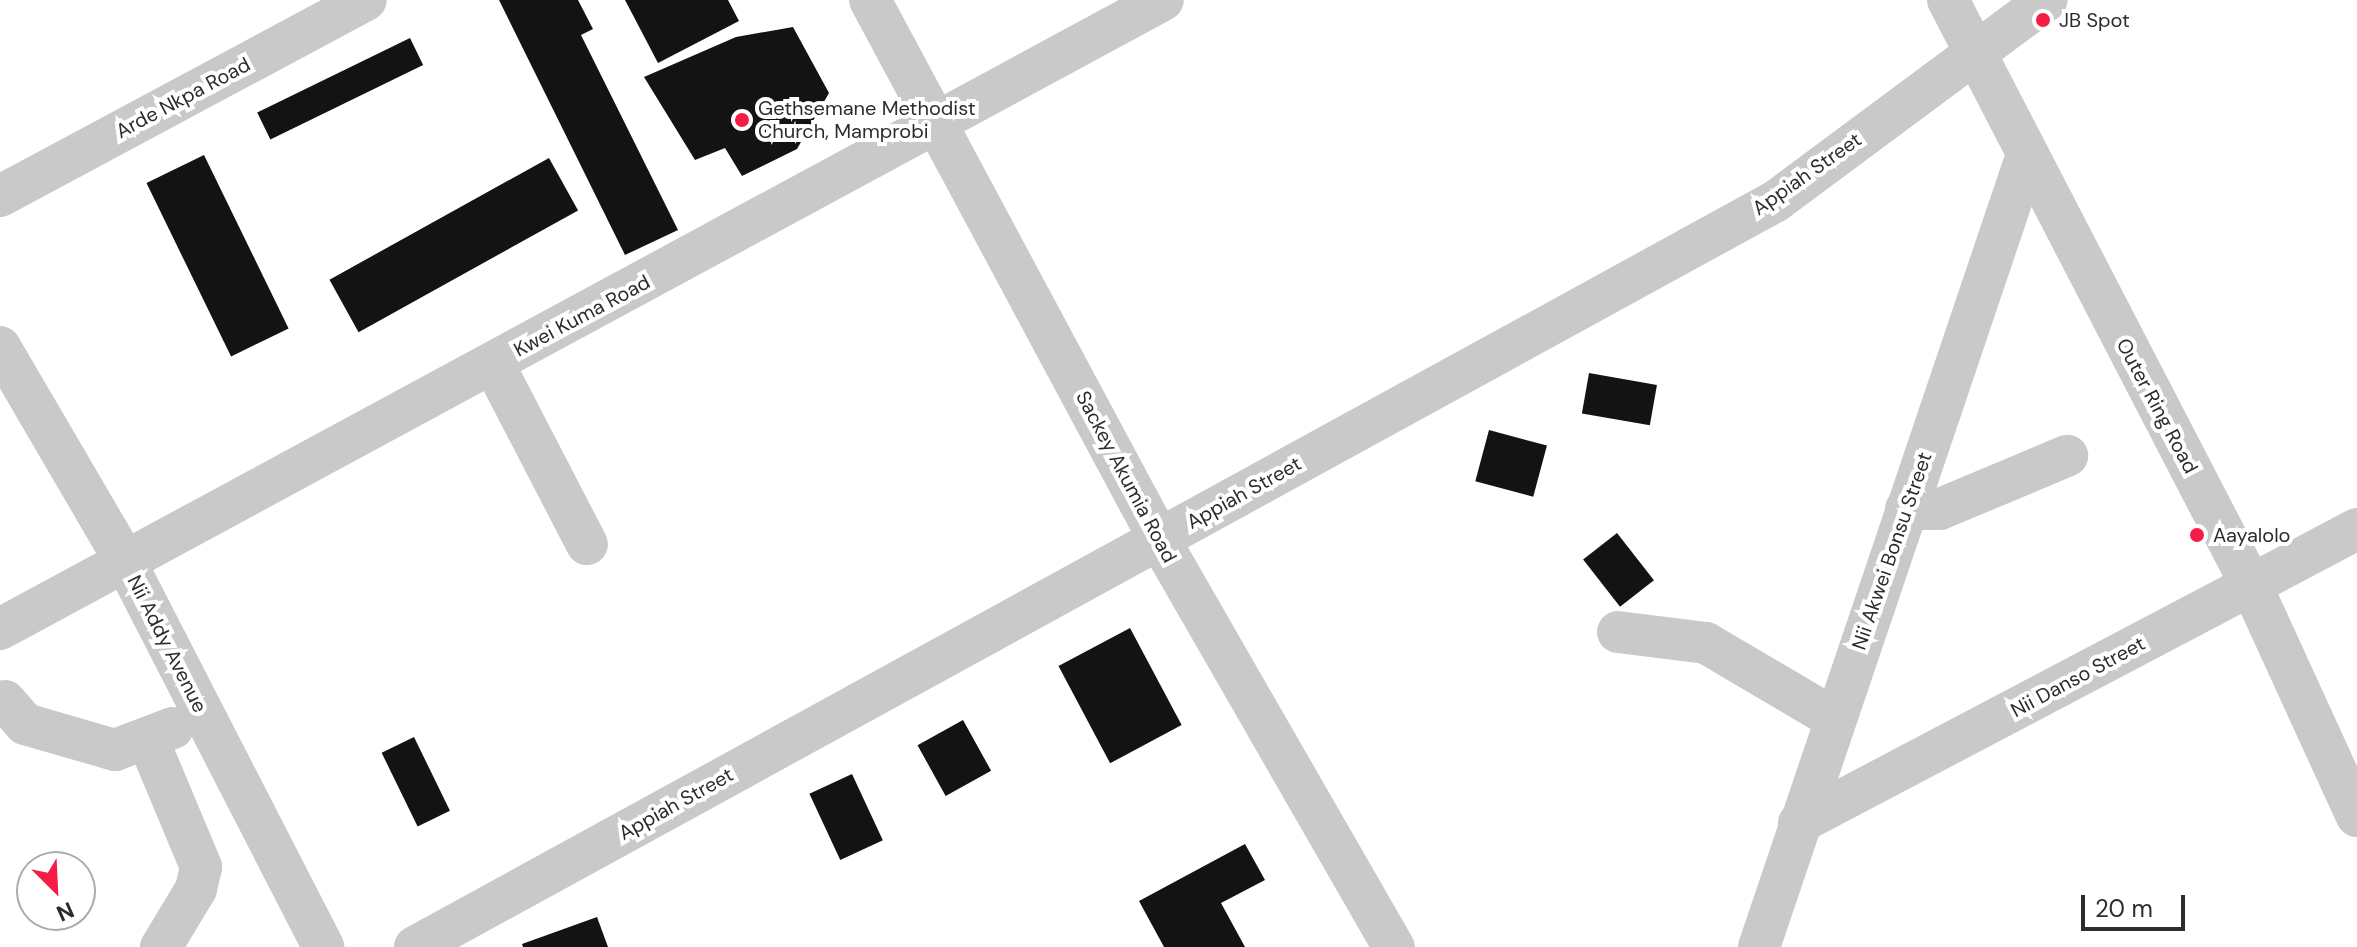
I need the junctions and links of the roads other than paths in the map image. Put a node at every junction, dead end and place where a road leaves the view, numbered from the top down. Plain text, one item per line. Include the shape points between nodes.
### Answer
1 (366, 0) edge
2 (870, 0) edge
3 (1163, 0) edge
4 (1948, 0) edge
5 (2047, 0) edge
6 (1976, 49) junction
7 (937, 125) junction
8 (2027, 155) junction
9 (0, 196) edge
10 (0, 347) edge
11 (493, 363) junction
12 (2067, 456) dead end
13 (1906, 509) junction
14 (2357, 529) edge
15 (1159, 539) junction
16 (587, 544) dead end
17 (125, 561) junction
18 (2251, 585) junction
19 (0, 629) edge
20 (1618, 632) dead end
21 (5, 701) dead end
22 (204, 715) junction
23 (1835, 719) junction
24 (148, 740) junction
25 (2357, 816) edge
26 (1799, 823) junction
27 (161, 947) edge
28 (323, 947) edge
29 (415, 947) edge
30 (1394, 947) edge
31 (1759, 947) edge

1 - 9 street, Arde Nkpa Road
2 - 7 street, Sackey Akumia Road
3 - 7 street, Kwei Kuma Road
4 - 6 street, Outer Ring Road
5 - 6 street, Appiah Street
6 - 8 street, Outer Ring Road
6 - 15 street, Appiah Street via 1776,201
7 - 11 street, Kwei Kuma Road
7 - 15 street, Sackey Akumia Road
8 - 13 street, Nii Akwei Bonsu Street
8 - 18 street, Outer Ring Road
10 - 17 street, Nii Addy Avenue
11 - 16 street
11 - 17 street, Kwei Kuma Road
12 - 13 street via 1940,509
13 - 23 street, Nii Akwei Bonsu Street
14 - 18 street, Nii Danso Street
15 - 29 street, Appiah Street
15 - 30 street, Sackey Akumia Road
17 - 19 street, Kwei Kuma Road
17 - 22 street, Nii Addy Avenue
18 - 25 street, Outer Ring Road
18 - 26 street, Nii Danso Street
20 - 23 street via 1706,643
21 - 24 street via 25,724 93,746 115,750
22 - 24 street
22 - 28 street, Nii Addy Avenue
23 - 26 street, Nii Akwei Bonsu Street
24 - 27 street via 201,867 196,889
26 - 31 street, Nii Akwei Bonsu Street

